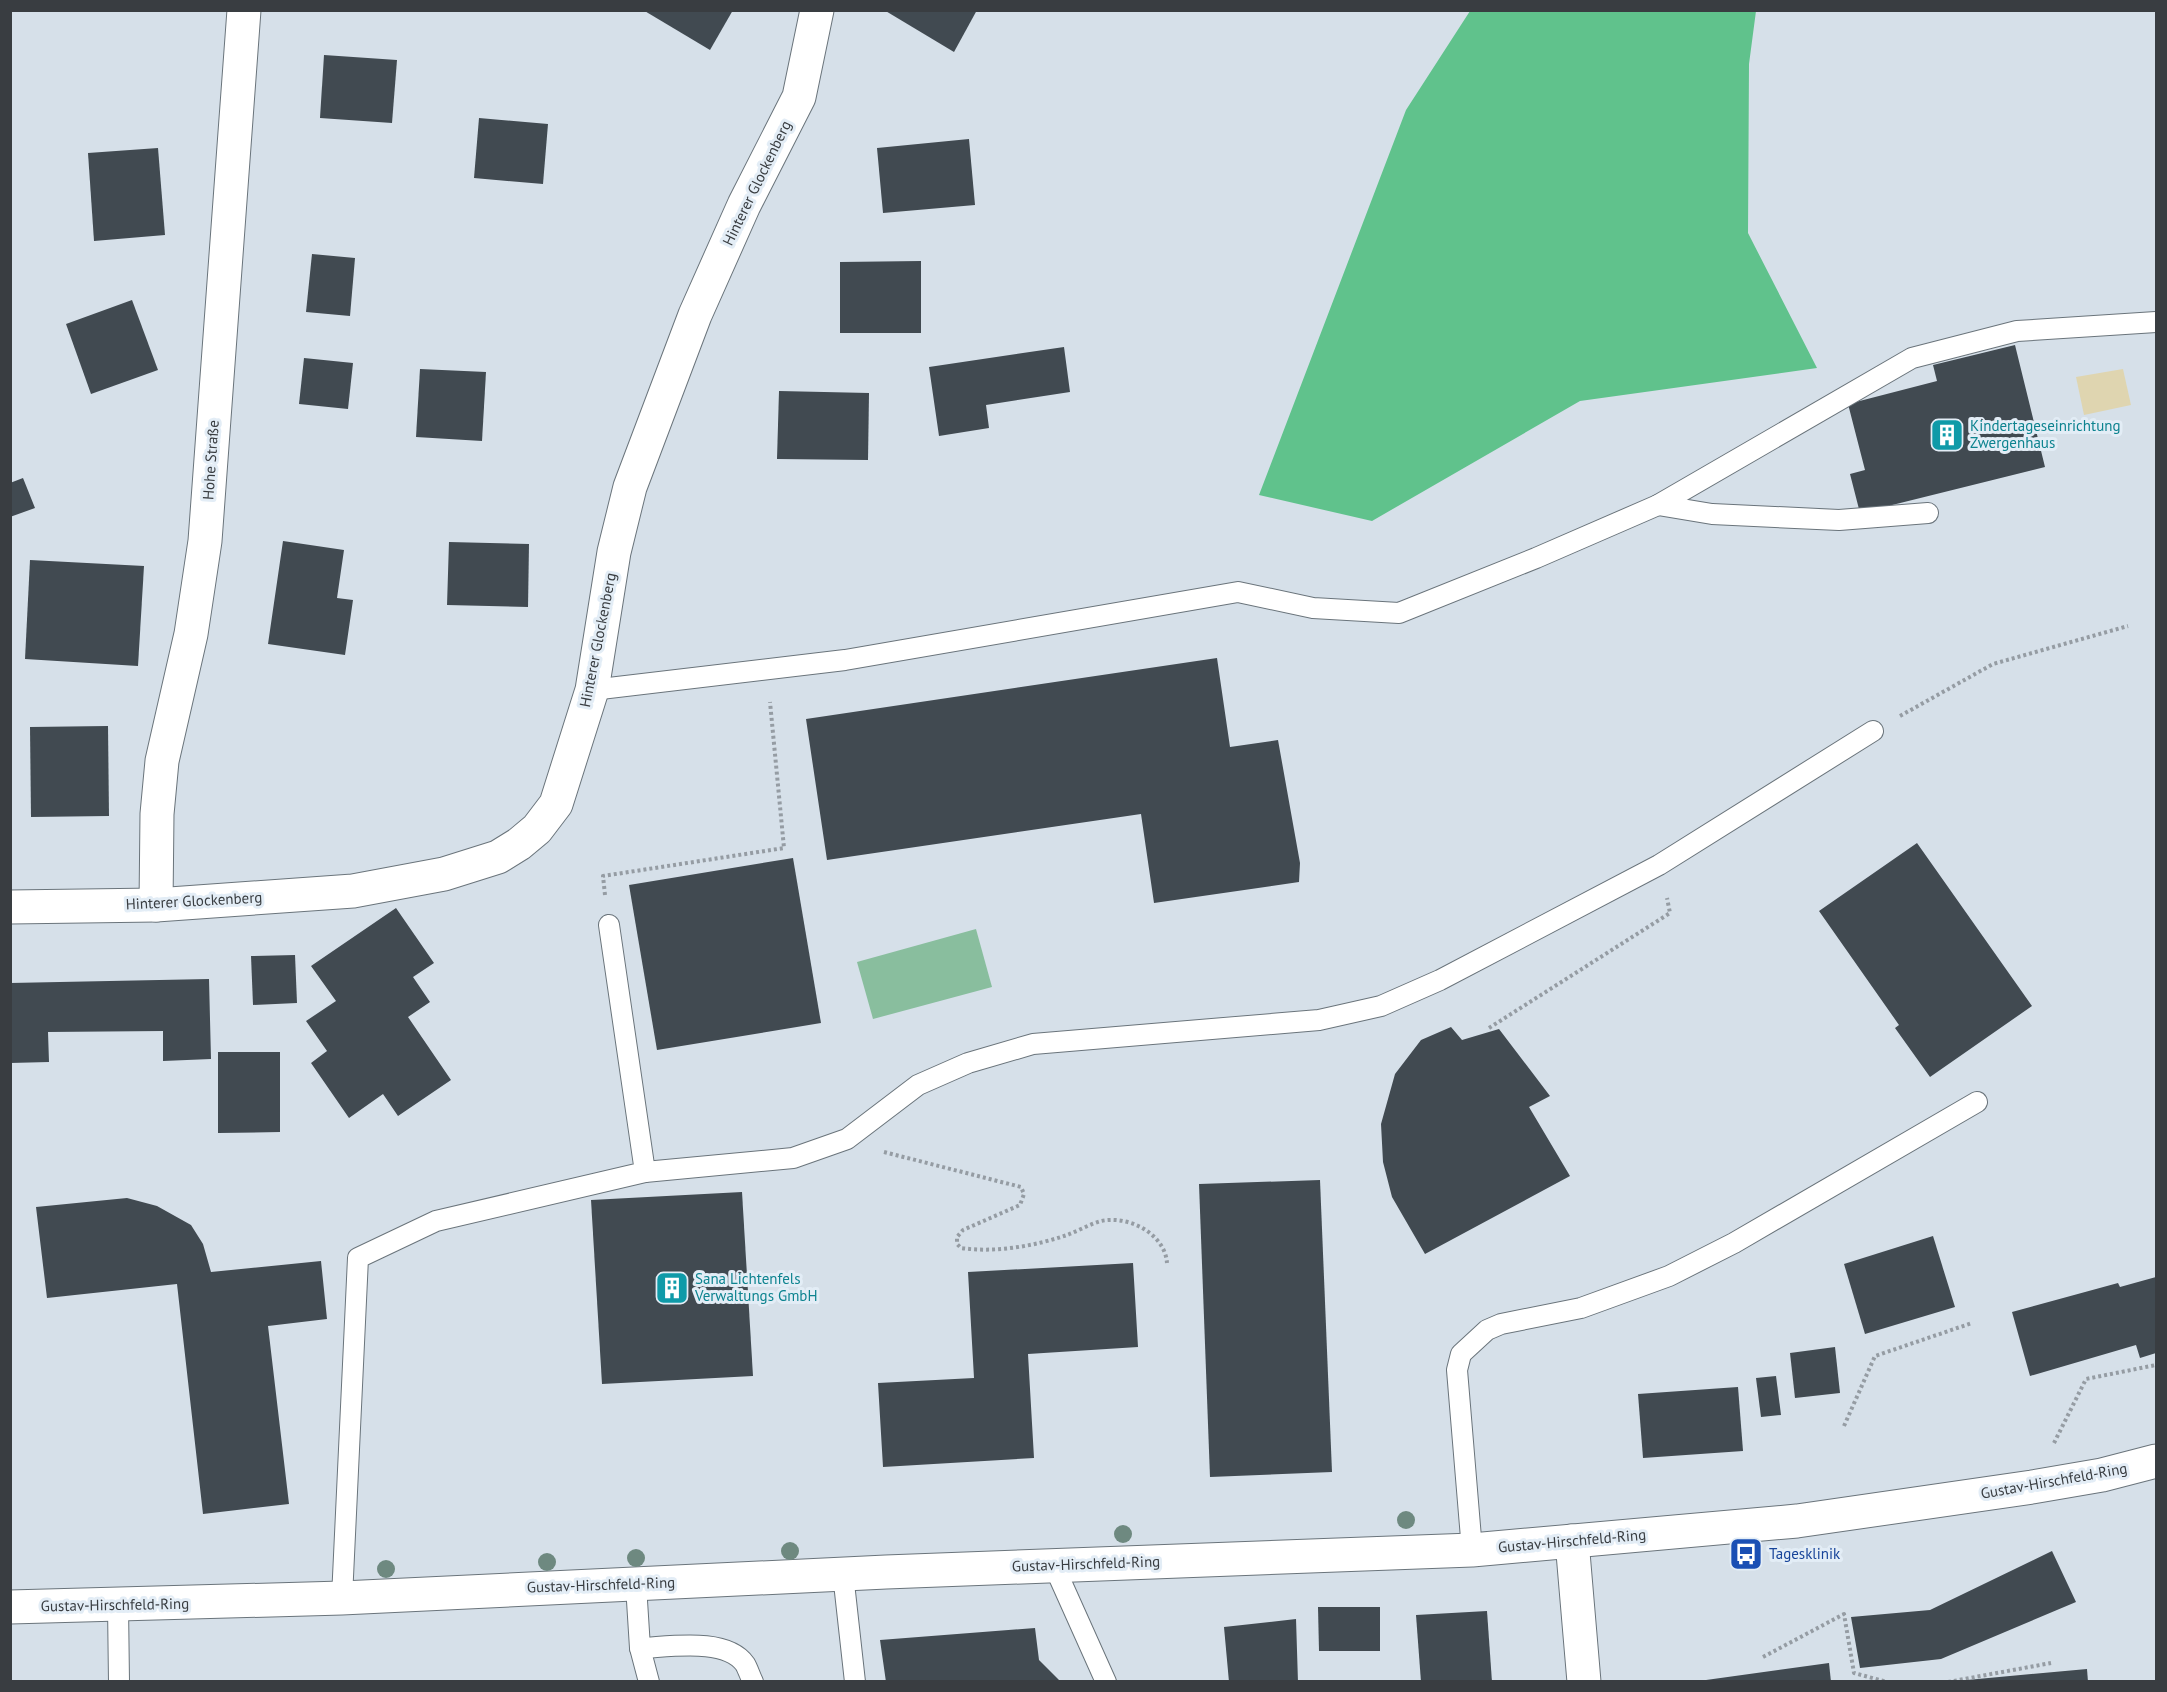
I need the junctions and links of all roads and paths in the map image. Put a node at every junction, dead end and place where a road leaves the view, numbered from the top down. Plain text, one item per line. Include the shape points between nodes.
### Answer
1 (244, 10) edge
2 (817, 10) edge
3 (2157, 322) edge
4 (1658, 505) junction
5 (1928, 513) dead end
6 (2128, 626) dead end
7 (767, 671) junction
8 (592, 690) junction
9 (1873, 731) joint
10 (1659, 865) junction
11 (156, 905) junction
12 (10, 907) edge
13 (609, 926) joint
14 (1489, 1028) dead end
15 (1977, 1102) dead end
16 (847, 1139) junction
17 (645, 1172) junction
18 (1167, 1263) dead end
19 (1972, 1323) dead end
20 (2157, 1365) edge
21 (1844, 1426) dead end
22 (2157, 1461) edge
23 (2032, 1487) junction
24 (1572, 1541) junction
25 (1472, 1550) junction
26 (1054, 1566) junction
27 (843, 1574) junction
28 (636, 1585) junction
29 (342, 1598) junction
30 (118, 1606) junction
31 (10, 1607) edge
32 (640, 1648) junction
33 (1763, 1657) dead end
34 (2051, 1663) dead end
35 (119, 1682) edge
36 (649, 1682) edge
37 (753, 1682) edge
38 (855, 1682) edge
39 (1106, 1682) edge
40 (1584, 1682) edge
41 (1887, 1682) edge
42 (1948, 1682) edge

1 - 11 street, Hohe Straße via 205,541 191,634 162,760
2 - 8 street, Hinterer Glockenberg via 799,97 694,315 630,487 614,552
3 - 4 lane via 2017,332 1912,358
4 - 5 lane via 1712,514 1839,520
4 - 7 lane via 1399,613 1313,608 1238,592
6 - 9 path via 1994,664
7 - 8 lane
7 - 13 path via 784,848 603,876
8 - 11 street, Hinterer Glockenberg via 556,804 537,829 498,857 444,874 353,891
9 - 10 lane
10 - 14 path via 1670,913
10 - 16 lane via 1440,980 1381,1006 1319,1020 1034,1044 968,1063 918,1085
11 - 12 street, Hinterer Glockenberg
13 - 17 lane
15 - 25 lane via 1734,1243 1669,1276 1581,1308 1501,1324 1473,1340 1461,1354 1457,1370
16 - 17 lane via 794,1158
16 - 18 path via 1021,1187 1024,1194 1020,1205 963,1230 957,1237 962,1248 1016,1247 1102,1221 1128,1222 1156,1236 1166,1250
17 - 29 lane via 436,1221 358,1258
19 - 21 path via 1875,1356
20 - 23 path via 2086,1379
22 - 23 street, Gustav-Hirschfeld-Ring
23 - 24 street, Gustav-Hirschfeld-Ring via 1797,1521
24 - 25 street, Gustav-Hirschfeld-Ring
24 - 40 street
25 - 26 street, Gustav-Hirschfeld-Ring
26 - 27 street, Gustav-Hirschfeld-Ring
26 - 39 lane
27 - 28 street, Gustav-Hirschfeld-Ring
27 - 38 lane
28 - 29 street, Gustav-Hirschfeld-Ring
28 - 32 lane
29 - 30 street, Gustav-Hirschfeld-Ring
30 - 31 street, Gustav-Hirschfeld-Ring
30 - 35 lane
32 - 36 lane
32 - 37 lane via 706,1645 730,1652 745,1663
33 - 41 path via 1844,1614 1854,1673
34 - 42 path

